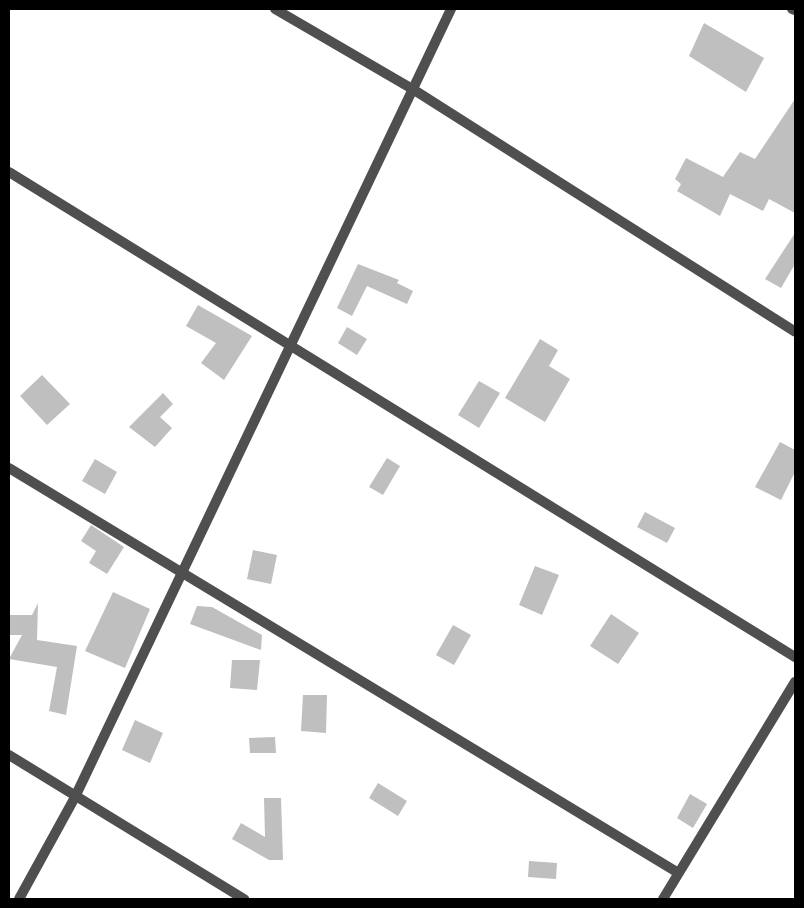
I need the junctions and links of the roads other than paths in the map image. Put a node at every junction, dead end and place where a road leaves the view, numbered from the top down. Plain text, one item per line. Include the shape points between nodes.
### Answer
1 (275, 9) edge
2 (450, 9) edge
3 (411, 88) junction
4 (9, 172) edge
5 (795, 332) edge
6 (288, 344) junction
7 (9, 468) edge
8 (182, 572) junction
9 (795, 656) edge
10 (795, 682) edge
11 (9, 755) edge
12 (76, 797) junction
13 (677, 872) junction
14 (19, 899) edge
15 (244, 899) edge
16 (663, 899) edge

1 - 3 street
2 - 3 street
3 - 5 street
3 - 6 street
4 - 6 street
6 - 8 street
6 - 9 street
7 - 8 street
8 - 12 street
8 - 13 street
10 - 13 street
11 - 12 street
12 - 14 street
12 - 15 street
13 - 16 street

